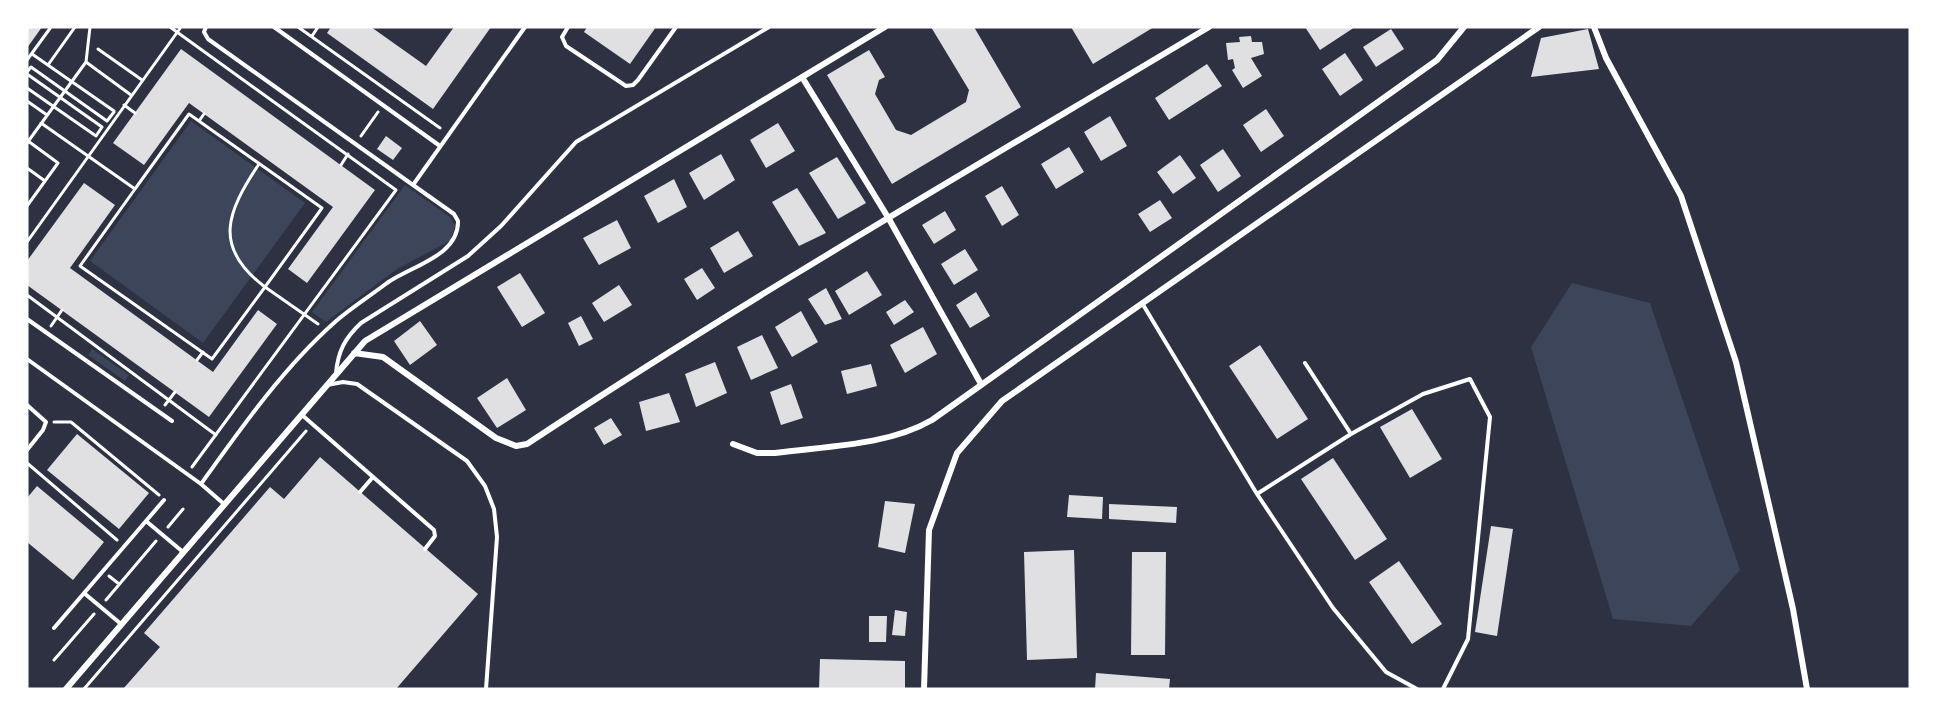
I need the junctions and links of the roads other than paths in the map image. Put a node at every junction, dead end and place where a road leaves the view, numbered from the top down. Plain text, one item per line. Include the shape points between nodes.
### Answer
1 (206, 27) edge
2 (274, 27) edge
3 (525, 27) edge
4 (568, 27) edge
5 (676, 27) edge
6 (769, 27) edge
7 (885, 27) edge
8 (1209, 27) edge
9 (1464, 27) edge
10 (1539, 27) edge
11 (1594, 27) edge
12 (802, 77) junction
13 (440, 146) junction
14 (413, 185) junction
15 (889, 219) junction
16 (1142, 303) junction
17 (27, 320) edge
18 (354, 353) junction
19 (27, 359) edge
20 (1305, 363) dead end
21 (336, 374) junction
22 (981, 384) junction
23 (326, 385) junction
24 (27, 405) edge
25 (301, 415) junction
26 (172, 421) dead end
27 (1352, 434) junction
28 (733, 444) dead end
29 (27, 450) edge
30 (373, 477) junction
31 (201, 483) junction
32 (360, 492) dead end
33 (1257, 494) junction
34 (164, 500) road end
35 (225, 504) junction
36 (146, 521) junction
37 (425, 549) dead end
38 (183, 552) junction
39 (84, 593) junction
40 (121, 624) junction
41 (54, 628) dead end
42 (68, 686) edge
43 (1804, 688) edge
44 (76, 689) edge
45 (486, 689) edge
46 (924, 689) edge
47 (1417, 689) edge
48 (1443, 689) edge

1 - 14 lane via 208,39
2 - 13 lane
3 - 13 lane
4 - 5 lane via 562,37 566,46 626,86 638,80
6 - 21 lane via 576,142 501,226 468,256 351,332 338,355
7 - 12 street
8 - 15 street
9 - 22 street via 1437,60
10 - 16 street
11 - 43 street via 1606,58 1680,196 1736,362 1793,609
12 - 15 street
12 - 18 street via 364,341
13 - 14 lane
14 - 31 lane via 454,214 458,221 455,240 449,248 401,273 327,331 252,412
15 - 18 street via 527,444 516,446 496,438 383,357
15 - 22 street
16 - 33 lane
16 - 46 street via 1002,401 957,453 929,531
17 - 26 lane
18 - 21 street
19 - 31 lane
20 - 27 lane
21 - 23 street
22 - 28 street via 932,420 893,436 775,453 757,453
23 - 25 street
23 - 45 lane via 357,384 467,460 485,486 494,509 497,537
24 - 29 lane via 46,422
25 - 30 lane
25 - 35 street
27 - 33 lane
27 - 48 lane via 1423,394 1470,379 1490,417 1468,639
30 - 32 lane
30 - 37 lane via 434,530 435,536
31 - 35 lane
33 - 47 lane via 1333,608 1386,672
34 - 36 lane
35 - 38 street
36 - 38 lane
36 - 39 lane
38 - 40 street
39 - 40 lane
39 - 41 lane
40 - 42 street
42 - 44 lane

